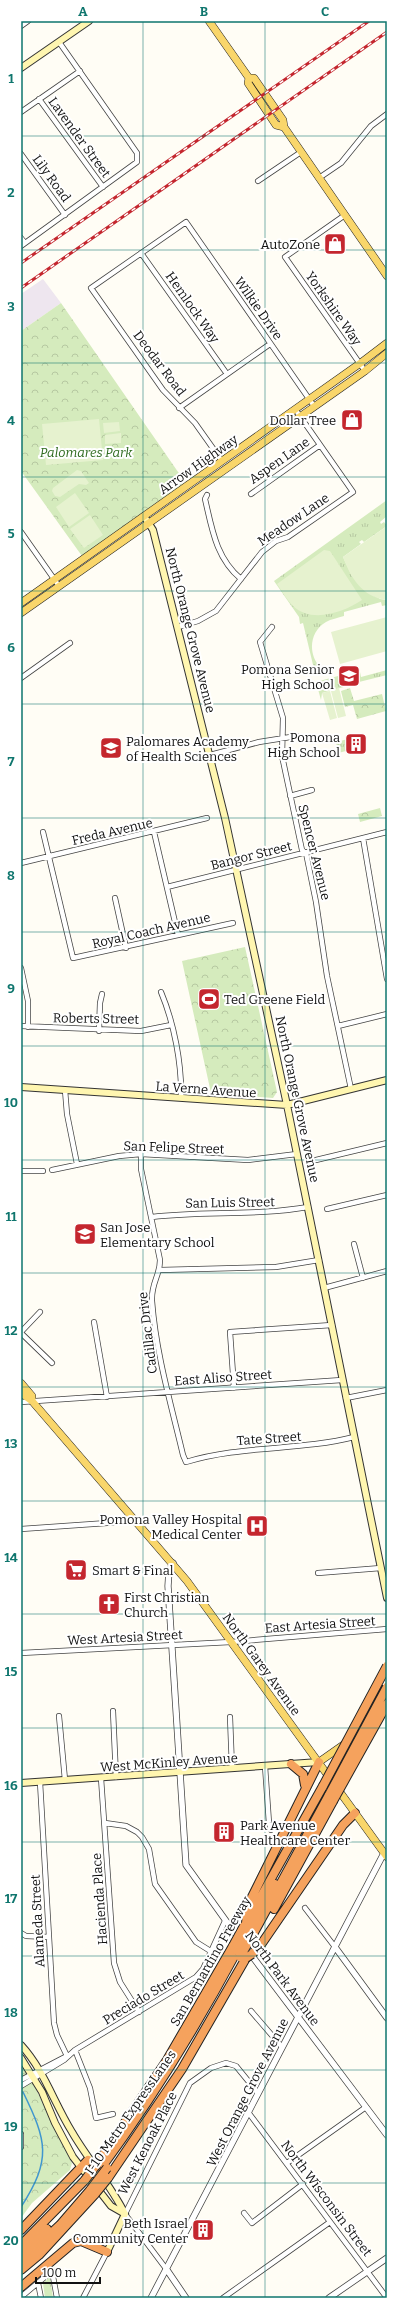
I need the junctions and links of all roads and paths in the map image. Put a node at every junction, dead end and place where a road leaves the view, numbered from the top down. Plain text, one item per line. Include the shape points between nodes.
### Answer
1 (28, 21) edge
2 (89, 21) edge
3 (209, 21) edge
4 (21, 26) edge
5 (59, 42) junction
6 (21, 68) edge
7 (80, 71) junction
8 (39, 99) junction
9 (21, 112) edge
10 (387, 114) edge
11 (301, 152) junction
12 (21, 154) edge
13 (319, 178) junction
14 (258, 181) dead end
15 (103, 187) junction
16 (64, 215) junction
17 (345, 215) junction
18 (21, 238) edge
19 (23, 244) edge
20 (141, 253) junction
21 (387, 276) edge
22 (387, 343) edge
23 (270, 344) junction
24 (387, 353) edge
25 (360, 364) junction
26 (365, 372) junction
27 (227, 374) junction
28 (309, 400) junction
29 (314, 406) junction
30 (179, 408) junction
31 (295, 409) junction
32 (300, 416) junction
33 (320, 445) junction
34 (222, 461) junction
35 (227, 469) junction
36 (250, 494) dead end
37 (207, 495) dead end
38 (144, 516) junction
39 (149, 523) junction
40 (21, 532) edge
41 (241, 579) junction
42 (55, 580) junction
43 (59, 586) junction
44 (21, 604) edge
45 (21, 613) edge
46 (178, 627) junction
47 (272, 627) dead end
48 (70, 643) dead end
49 (21, 678) edge
50 (285, 685) dead end
51 (274, 688) junction
52 (297, 736) dead end
53 (282, 738) junction
54 (210, 755) junction
55 (312, 790) dead end
56 (290, 796) junction
57 (207, 818) dead end
58 (43, 832) dead end
59 (154, 832) junction
60 (387, 832) edge
61 (363, 838) junction
62 (306, 853) junction
63 (50, 856) junction
64 (21, 863) edge
65 (236, 871) junction
66 (168, 887) junction
67 (116, 898) dead end
68 (233, 923) dead end
69 (178, 935) junction
70 (126, 948) junction
71 (21, 968) edge
72 (387, 979) edge
73 (160, 992) dead end
74 (102, 994) dead end
75 (387, 1014) edge
76 (171, 1025) junction
77 (21, 1026) edge
78 (28, 1026) junction
79 (338, 1026) junction
80 (99, 1031) junction
81 (387, 1080) edge
82 (21, 1087) edge
83 (351, 1089) junction
84 (65, 1090) junction
85 (181, 1098) junction
86 (287, 1105) junction
87 (387, 1143) edge
88 (141, 1154) junction
89 (297, 1154) junction
90 (316, 1160) dead end
91 (77, 1164) junction
92 (52, 1170) dead end
93 (21, 1171) edge
94 (43, 1171) dead end
95 (387, 1195) edge
96 (308, 1207) junction
97 (326, 1209) dead end
98 (152, 1217) junction
99 (354, 1244) dead end
100 (319, 1260) junction
101 (160, 1270) junction
102 (387, 1272) edge
103 (363, 1278) junction
104 (324, 1288) junction
105 (40, 1312) dead end
106 (94, 1322) dead end
107 (332, 1325) junction
108 (21, 1332) edge
109 (52, 1363) dead end
110 (342, 1380) junction
111 (21, 1383) edge
112 (234, 1388) junction
113 (387, 1390) edge
114 (166, 1392) junction
115 (21, 1393) edge
116 (107, 1397) junction
117 (346, 1398) junction
118 (32, 1401) junction
119 (21, 1402) edge
120 (354, 1437) junction
121 (186, 1462) joint
122 (136, 1521) junction
123 (21, 1529) edge
124 (173, 1563) junction
125 (381, 1568) junction
126 (318, 1572) dead end
127 (387, 1598) edge
128 (387, 1629) edge
129 (231, 1642) junction
130 (171, 1645) junction
131 (21, 1653) edge
132 (387, 1666) edge
133 (387, 1687) edge
134 (387, 1704) edge
135 (113, 1711) dead end
136 (387, 1715) edge
137 (59, 1716) dead end
138 (230, 1717) dead end
139 (319, 1762) junction
140 (291, 1764) junction
141 (265, 1766) junction
142 (232, 1768) junction
143 (179, 1772) junction
144 (116, 1777) junction
145 (101, 1778) junction
146 (64, 1780) junction
147 (40, 1782) junction
148 (21, 1783) edge
149 (304, 1788) junction
150 (331, 1798) junction
151 (355, 1813) junction
152 (105, 1823) junction
153 (271, 1830) dead end
154 (386, 1852) edge
155 (305, 1908) dead end
156 (225, 1921) junction
157 (21, 1933) edge
158 (251, 1934) junction
159 (50, 1937) junction
160 (335, 1947) junction
161 (212, 1952) junction
162 (240, 1955) junction
163 (251, 2011) dead end
164 (139, 2012) junction
165 (298, 2016) junction
166 (387, 2018) edge
167 (21, 2045) edge
168 (282, 2047) junction
169 (75, 2050) junction
170 (67, 2056) junction
171 (21, 2058) edge
172 (41, 2072) junction
173 (33, 2076) junction
174 (21, 2080) edge
175 (21, 2086) edge
176 (258, 2093) junction
177 (366, 2107) junction
178 (248, 2112) junction
179 (113, 2114) dead end
180 (21, 2134) edge
181 (387, 2135) edge
182 (21, 2147) edge
183 (88, 2160) junction
184 (287, 2163) junction
185 (102, 2166) junction
186 (81, 2167) junction
187 (303, 2184) junction
188 (90, 2187) junction
189 (244, 2213) dead end
190 (125, 2214) junction
191 (330, 2222) junction
192 (21, 2230) edge
193 (21, 2245) edge
194 (106, 2252) junction
195 (21, 2254) edge
196 (387, 2258) edge
197 (21, 2261) edge
198 (21, 2270) edge
199 (167, 2270) junction
200 (367, 2271) junction
201 (38, 2283) junction
202 (21, 2287) edge
203 (21, 2297) edge
204 (41, 2298) edge
205 (57, 2298) edge
206 (83, 2298) edge
207 (151, 2298) edge
208 (186, 2298) edge
209 (224, 2298) edge
210 (330, 2298) edge
211 (387, 2298) edge

1 - 4 street
2 - 5 main road
3 - 11 main road via 249,78 248,83 276,125 284,127
5 - 6 main road
5 - 7 street
7 - 8 street
7 - 15 street via 137,153 137,162
8 - 9 street
8 - 15 street, Lavender Street
10 - 13 street via 371,126 341,163
11 - 13 main road
11 - 14 street
12 - 16 street, Lily Road
13 - 17 main road
15 - 16 street
16 - 19 street
17 - 21 main road
17 - 25 street, Yorkshire Way via 286,257
18 - 19 street
20 - 23 street, Wilkie Drive via 186,222
20 - 27 street, Hemlock Way
20 - 30 street, Deodar Road via 92,288 163,390
22 - 25 main road, Arrow Highway
23 - 27 street
23 - 28 street, Wilkie Drive
24 - 26 main road, Arrow Highway
25 - 26 street, Yorkshire Way
25 - 28 main road, Arrow Highway
26 - 29 main road, Arrow Highway
27 - 30 street
28 - 29 street, Wilkie Drive
28 - 31 main road, Arrow Highway
29 - 32 main road, Arrow Highway
30 - 34 street, Deodar Road via 195,423
31 - 32 street
31 - 34 main road, Arrow Highway
32 - 33 street
32 - 35 main road, Arrow Highway
33 - 36 street, Aspen Lane
33 - 41 street, Meadow Lane via 353,492 288,537 268,546
34 - 35 main road, Deodar Road
34 - 38 main road, Arrow Highway
35 - 39 main road, Arrow Highway
37 - 41 street via 205,499 218,549
38 - 39 main road, North Orange Grove Avenue
38 - 42 main road, Arrow Highway
39 - 43 main road, Arrow Highway
39 - 46 main road, North Orange Grove Avenue
40 - 42 street
41 - 46 street, Meadow Lane via 216,611 198,621
42 - 43 street
42 - 44 main road, Arrow Highway
43 - 45 main road, Arrow Highway
46 - 54 main road, North Orange Grove Avenue
47 - 51 street, Spencer Avenue via 260,642
48 - 49 street
50 - 51 street
51 - 53 street, Spencer Avenue via 283,718
52 - 53 street
53 - 54 street
53 - 56 street, Spencer Avenue via 282,756
54 - 65 main road, North Orange Grove Avenue
55 - 56 street
56 - 62 street, Spencer Avenue via 302,850
57 - 59 street, Freda Avenue
58 - 63 street
59 - 63 street, Freda Avenue
59 - 66 street
60 - 61 street, Bangor Street
61 - 62 street, Bangor Street
61 - 72 street
62 - 65 street, Bangor Street
62 - 79 street, Spencer Avenue
63 - 64 street, Freda Avenue
63 - 70 street, Royal Coach Avenue via 73,958
65 - 66 street, Bangor Street
65 - 86 main road, North Orange Grove Avenue
66 - 69 street
67 - 70 street
68 - 69 street, Royal Coach Avenue
69 - 70 street, Royal Coach Avenue
71 - 78 street via 28,1001
73 - 76 street
74 - 80 street
75 - 79 street
76 - 80 street, Roberts Street via 141,1031
76 - 85 street via 181,1072
77 - 78 street, Roberts Street
78 - 80 street, Roberts Street
79 - 83 street, Spencer Avenue
81 - 83 main road, La Verne Avenue
82 - 84 main road, La Verne Avenue
83 - 86 main road, La Verne Avenue
84 - 85 main road, La Verne Avenue
84 - 91 street
85 - 86 main road, La Verne Avenue
86 - 89 main road, North Orange Grove Avenue
87 - 90 street
88 - 89 street, San Felipe Street via 248,1160
88 - 91 street, San Felipe Street
88 - 98 street via 141,1169
89 - 96 main road, North Orange Grove Avenue
91 - 92 street, San Felipe Street
93 - 94 street
95 - 97 street
96 - 98 street, San Luis Street via 249,1214
96 - 100 main road, North Orange Grove Avenue
98 - 101 street
99 - 103 street
100 - 101 street via 260,1268
100 - 104 main road, North Orange Grove Avenue
101 - 114 street, Cadillac Drive via 153,1283 152,1302
102 - 103 street
103 - 104 street
104 - 107 main road, North Orange Grove Avenue
105 - 108 street
106 - 116 street
107 - 110 main road, North Orange Grove Avenue
107 - 112 street via 230,1332
108 - 109 street
110 - 112 street, East Aliso Street
110 - 117 main road, North Orange Grove Avenue
111 - 118 main road, North Garey Avenue via 32,1396
112 - 114 street, East Aliso Street
113 - 117 street
114 - 116 street, East Aliso Street
114 - 121 street, Cadillac Drive
115 - 118 main road, North Garey Avenue
116 - 118 street, East Aliso Street
117 - 120 main road, North Orange Grove Avenue
118 - 119 street, East Aliso Street
118 - 122 main road, North Garey Avenue
120 - 121 street, Tate Street via 328,1444 220,1453
120 - 125 main road, North Orange Grove Avenue
122 - 123 street
122 - 124 main road, North Garey Avenue
124 - 129 main road, North Garey Avenue
124 - 130 street, North Park Avenue via 168,1578
125 - 126 street
125 - 127 main road, North Orange Grove Avenue
128 - 129 street, East Artesia Street
129 - 130 street, West Artesia Street
129 - 139 main road, North Garey Avenue
130 - 131 street, West Artesia Street
130 - 143 street, North Park Avenue
132 - 158 highway, I-10 Metro ExpressLanes, bridge via 304,1819 305,1828
133 - 150 highway, bridge
134 - 150 highway, San Bernardino Freeway, bridge
135 - 144 street
136 - 139 main road
137 - 146 street
138 - 142 street
139 - 140 main road, West McKinley Avenue
139 - 149 highway
139 - 151 main road, North Garey Avenue
140 - 141 main road, West McKinley Avenue
140 - 149 highway via 305,1776
141 - 142 main road, West McKinley Avenue
141 - 153 street
142 - 143 main road, West McKinley Avenue
143 - 144 main road, West McKinley Avenue
143 - 156 street, North Park Avenue via 186,1866
144 - 145 main road, West McKinley Avenue
145 - 146 main road, West McKinley Avenue
145 - 152 street, Hacienda Place
146 - 147 main road, West McKinley Avenue
147 - 148 main road, West McKinley Avenue
147 - 159 street, Alameda Street
149 - 158 highway via 248,1905
150 - 158 highway, San Bernardino Freeway
151 - 154 main road, North Garey Avenue
151 - 158 highway via 342,1825
152 - 161 street via 126,1826 142,1837 148,1849 156,1884 196,1942
152 - 164 street, Hacienda Place via 114,1963 120,1982
154 - 160 street, West Orange Grove Avenue
155 - 160 street
156 - 161 street, Preciado Street
156 - 165 street, North Park Avenue
157 - 159 street via 26,1936
158 - 162 highway, San Bernardino Freeway, bridge
158 - 162 highway, bridge
158 - 162 highway, I-10 Metro ExpressLanes, bridge
159 - 170 street, Alameda Street via 54,2023
160 - 165 street, West Orange Grove Avenue
160 - 166 street
161 - 164 street, Preciado Street via 196,1977
162 - 185 highway, San Bernardino Freeway via 167,2060
162 - 185 highway, I-10 Metro ExpressLanes via 171,2075 137,2127
162 - 188 highway, San Bernardino Freeway, bridge via 182,2069 108,2178
163 - 168 street
164 - 169 street, Preciado Street
165 - 168 street, West Orange Grove Avenue
165 - 177 street, North Park Avenue
167 - 172 main road
168 - 176 street, West Orange Grove Avenue
169 - 170 street, Preciado Street
169 - 179 street via 90,2088 96,2118
170 - 172 street, Preciado Street
171 - 173 main road
172 - 173 street, Preciado Street
172 - 183 main road
173 - 174 street
173 - 175 street
173 - 186 main road via 55,2123
176 - 178 street, West Orange Grove Avenue
176 - 190 street, West Kenoak Place via 236,2066 231,2064 211,2068 190,2083
177 - 181 street, North Park Avenue
177 - 184 street
178 - 184 street, North Wisconsin Street
178 - 199 street, West Orange Grove Avenue
180 - 182 street
183 - 186 highway
183 - 190 main road
184 - 187 street, North Wisconsin Street
185 - 188 highway, San Bernardino Freeway, bridge
186 - 190 main road via 111,2206
186 - 192 highway
187 - 189 street via 252,2223
187 - 191 street, North Wisconsin Street
188 - 193 highway, San Bernardino Freeway
188 - 195 highway, I-10 Metro ExpressLanes
188 - 197 highway, I-10 Metro ExpressLanes via 60,2224
188 - 198 highway, San Bernardino Freeway via 39,2255
190 - 194 main road
190 - 199 street
191 - 200 street, North Wisconsin Street
191 - 209 street
194 - 202 highway via 81,2240 73,2243
194 - 206 street
196 - 200 street
199 - 207 street, West Orange Grove Avenue
199 - 208 street
200 - 210 street
200 - 211 street, North Wisconsin Street
201 - 203 street
201 - 204 street
201 - 205 street via 52,2272

